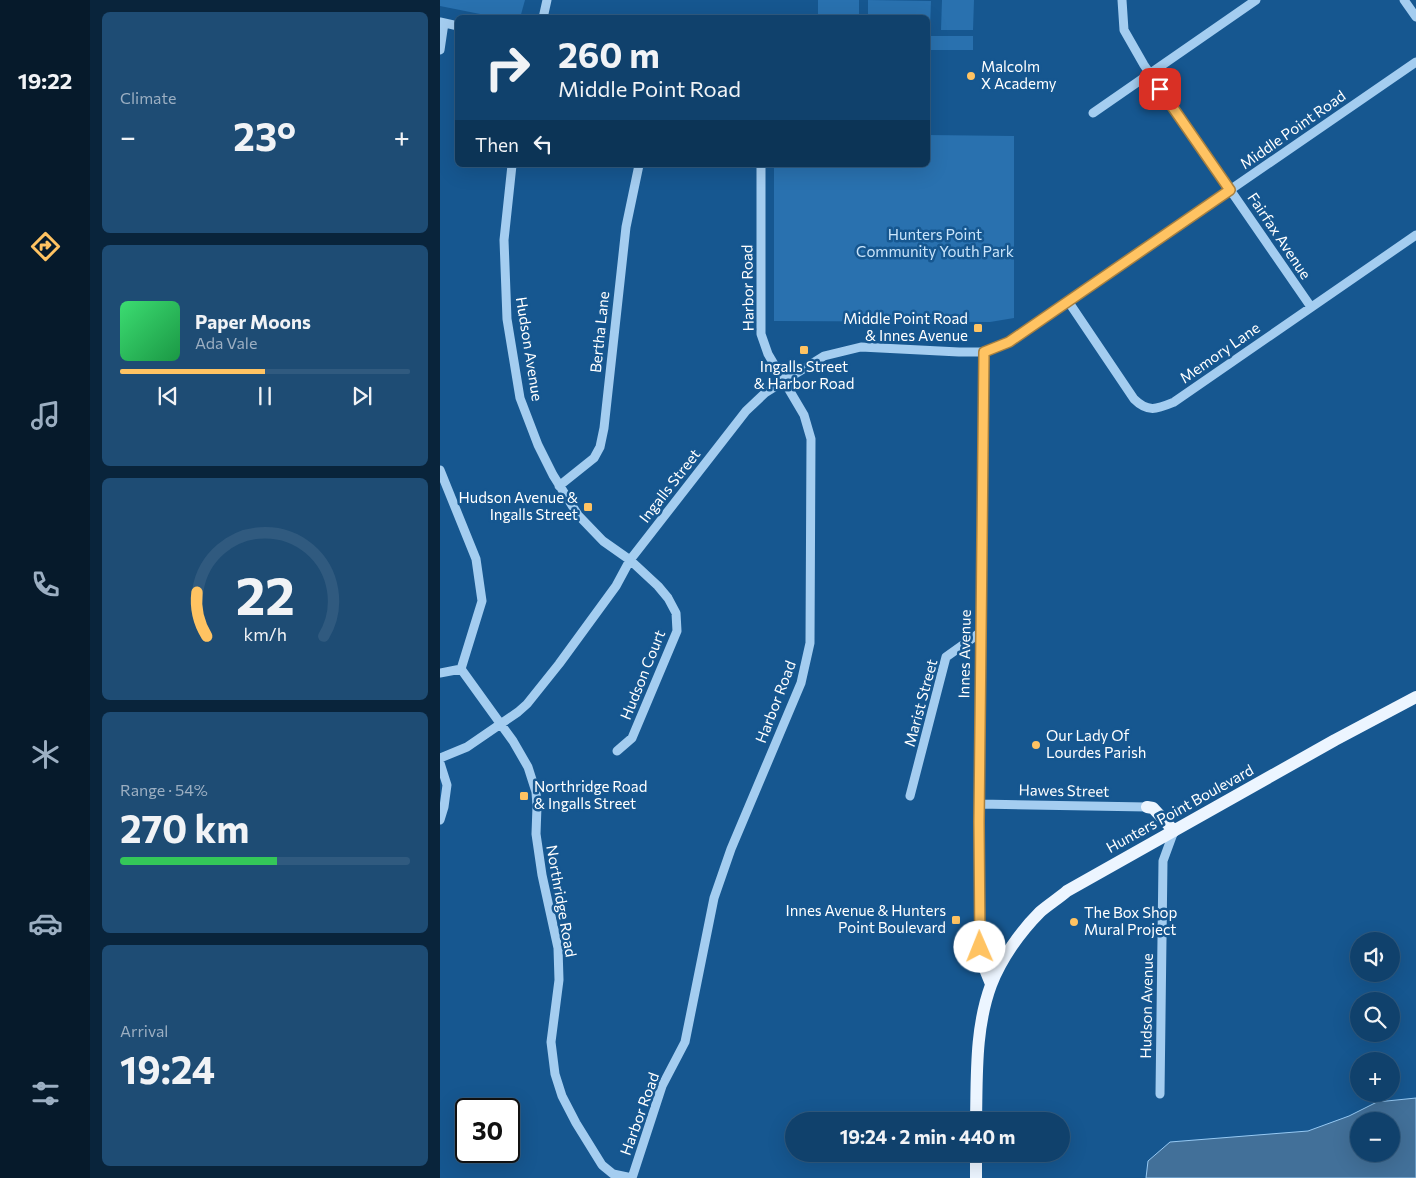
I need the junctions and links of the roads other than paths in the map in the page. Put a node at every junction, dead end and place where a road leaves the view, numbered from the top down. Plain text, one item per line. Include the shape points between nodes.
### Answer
1 (548, 0) edge
2 (1122, 0) edge
3 (1256, 0) edge
4 (1404, 0) edge
5 (544, 15) edge
6 (1416, 17) edge
7 (442, 22) edge
8 (455, 25) edge
9 (440, 50) edge
10 (1416, 62) edge
11 (1150, 74) junction
12 (1093, 113) dead end
13 (512, 167) edge
14 (639, 167) edge
15 (761, 167) edge
16 (1230, 190) junction
17 (1416, 236) edge
18 (1068, 301) junction
19 (1311, 308) junction
20 (984, 352) junction
21 (784, 380) junction
22 (441, 474) edge
23 (559, 486) junction
24 (630, 560) junction
25 (981, 632) junction
26 (461, 669) junction
27 (440, 673) edge
28 (1416, 697) edge
29 (500, 725) junction
30 (617, 751) dead end
31 (440, 758) edge
32 (440, 764) edge
33 (910, 796) dead end
34 (980, 804) junction
35 (1147, 807) joint
36 (440, 820) edge
37 (1174, 831) junction
38 (980, 957) joint
39 (991, 984) junction
40 (1160, 1094) dead end
41 (976, 1112) edge
42 (976, 1162) edge
43 (632, 1178) edge
44 (976, 1178) edge

1 - 5 street
2 - 11 street, Fairfax Avenue via 1124,30
3 - 11 street
4 - 6 street
7 - 8 street
7 - 9 street
10 - 16 street, Middle Point Road
11 - 12 street
11 - 16 street, Fairfax Avenue
13 - 23 street, Hudson Avenue via 504,240 507,319 520,398 538,446
14 - 23 street, Bertha Lane via 626,227 600,447 594,458
15 - 21 street, Harbor Road via 761,334 768,354
16 - 18 street, Middle Point Road
16 - 19 street, Fairfax Avenue
17 - 19 street, Memory Lane
18 - 19 street, Memory Lane via 1134,399 1142,407 1150,409 1174,402
18 - 20 street, Middle Point Road via 1009,342
20 - 21 street, Ingalls Street via 860,347 824,356
20 - 25 street, Innes Avenue
21 - 24 street, Ingalls Street via 746,411
21 - 43 street, Harbor Road via 804,415 811,439 810,643 800,683 714,898 685,1042 662,1086
22 - 26 street via 476,559 482,601
23 - 24 street, Hudson Avenue via 578,514 603,541
24 - 29 street, Ingalls Street via 616,586 527,704
24 - 30 street, Hudson Court via 668,598 676,613 676,631 632,738
25 - 33 street, Marist Street via 946,657
25 - 34 street, Innes Avenue
26 - 27 street
26 - 29 street, Northridge Road
28 - 37 main road, Hunters Point Boulevard
29 - 31 street, Ingalls Street via 467,748
29 - 43 street, Northridge Road via 528,767 536,792 536,834 558,948 560,980 551,1042 555,1074 563,1101 602,1165 613,1174
32 - 36 street via 447,785
34 - 35 street, Hawes Street
34 - 38 street, Innes Avenue
35 - 37 main road via 1153,808
37 - 39 main road, Hunters Point Boulevard via 1068,891 1041,912 1004,959
37 - 40 street, Hudson Avenue via 1163,860
38 - 39 main road
39 - 41 main road via 982,1015 977,1058
42 - 44 main road

